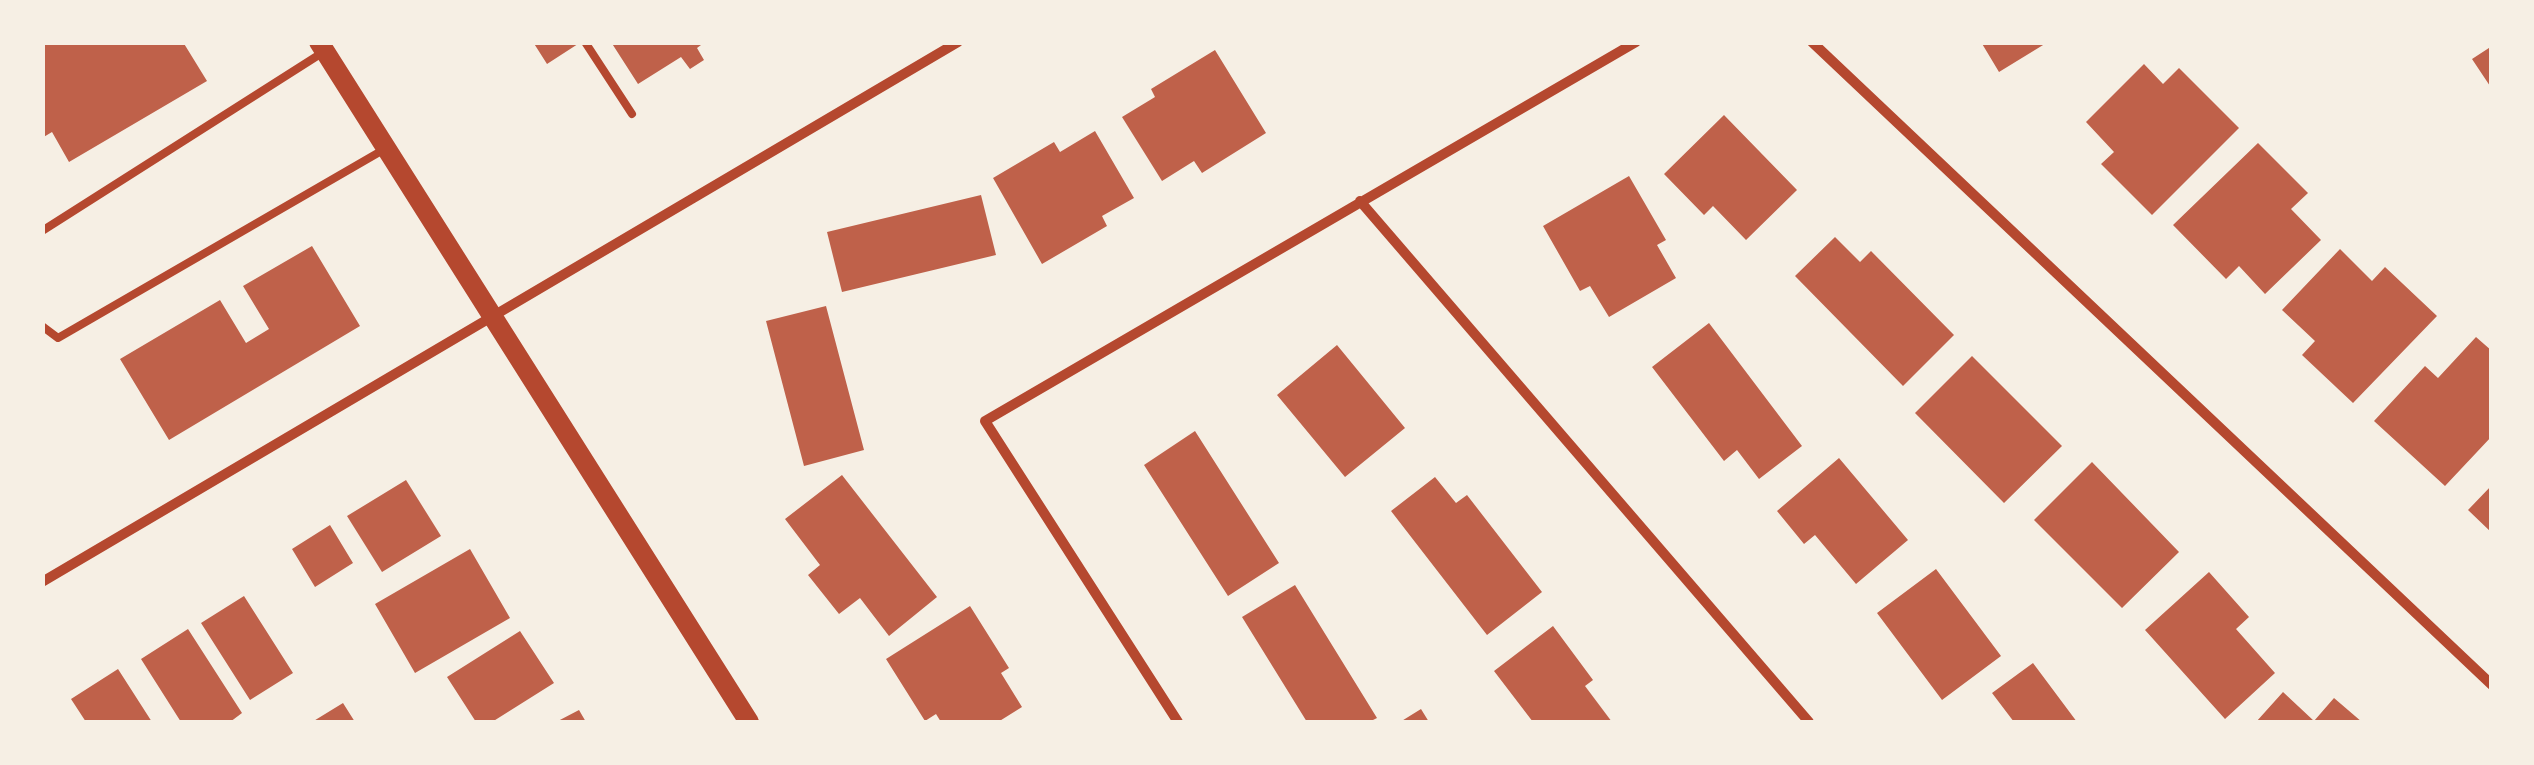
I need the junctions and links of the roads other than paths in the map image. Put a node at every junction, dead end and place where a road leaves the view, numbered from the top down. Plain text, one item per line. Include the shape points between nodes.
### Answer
1 (585, 42) edge
2 (958, 42) edge
3 (1636, 42) edge
4 (1812, 42) edge
5 (322, 47) edge
6 (632, 114) dead end
7 (386, 149) junction
8 (1360, 201) junction
9 (42, 231) edge
10 (493, 318) junction
11 (42, 326) edge
12 (42, 582) edge
13 (2492, 685) edge
14 (749, 722) edge
15 (1178, 722) edge
16 (1809, 722) edge

1 - 6 lane
2 - 10 street
3 - 8 street
4 - 13 street
5 - 7 main road
5 - 9 lane
7 - 10 main road
7 - 11 lane via 58,338
8 - 15 street via 985,421
8 - 16 street
10 - 12 street
10 - 14 main road

